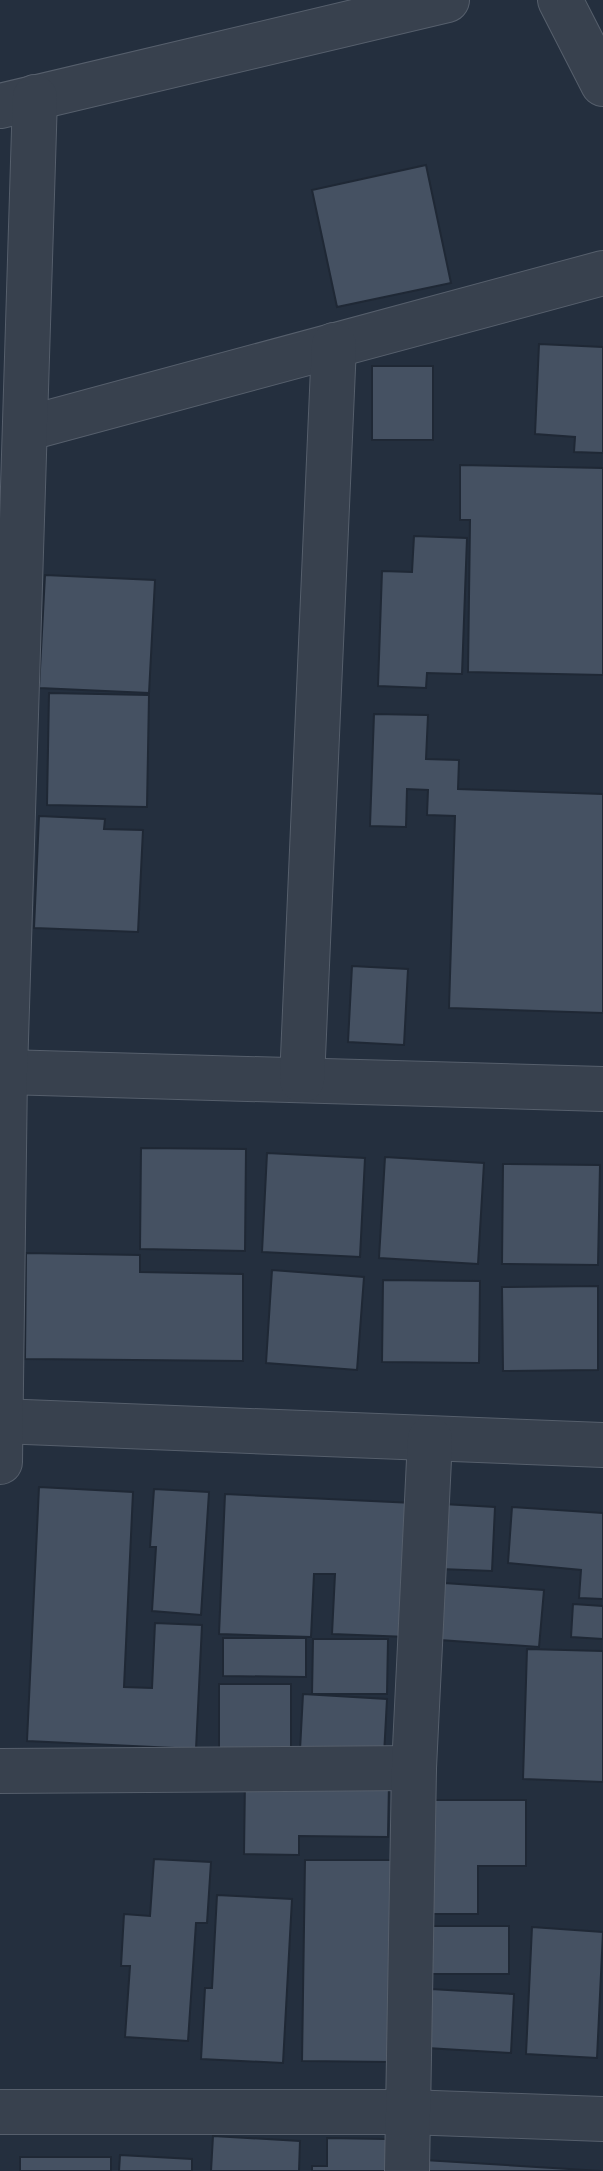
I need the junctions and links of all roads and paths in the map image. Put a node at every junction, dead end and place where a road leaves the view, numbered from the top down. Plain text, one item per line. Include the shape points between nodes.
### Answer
1 (447, 0) edge
2 (560, 0) edge
3 (603, 84) edge
4 (18, 102) edge
5 (603, 273) edge
6 (334, 345) junction
7 (25, 429) junction
8 (5, 1072) junction
9 (302, 1080) junction
10 (603, 1089) edge
11 (0, 1434) edge
12 (430, 1439) junction
13 (603, 1445) edge
14 (414, 1768) junction
15 (0, 1771) edge
16 (0, 2112) edge
17 (407, 2112) junction
18 (603, 2119) edge
19 (407, 2171) edge

1 - 4 street
2 - 3 street
4 - 7 street
5 - 6 street
6 - 7 street
6 - 9 street
7 - 8 street
8 - 9 street
8 - 11 street
9 - 10 street
11 - 12 street
12 - 13 street
12 - 14 street
14 - 15 street
14 - 17 street
16 - 17 street
17 - 18 street
17 - 19 street

